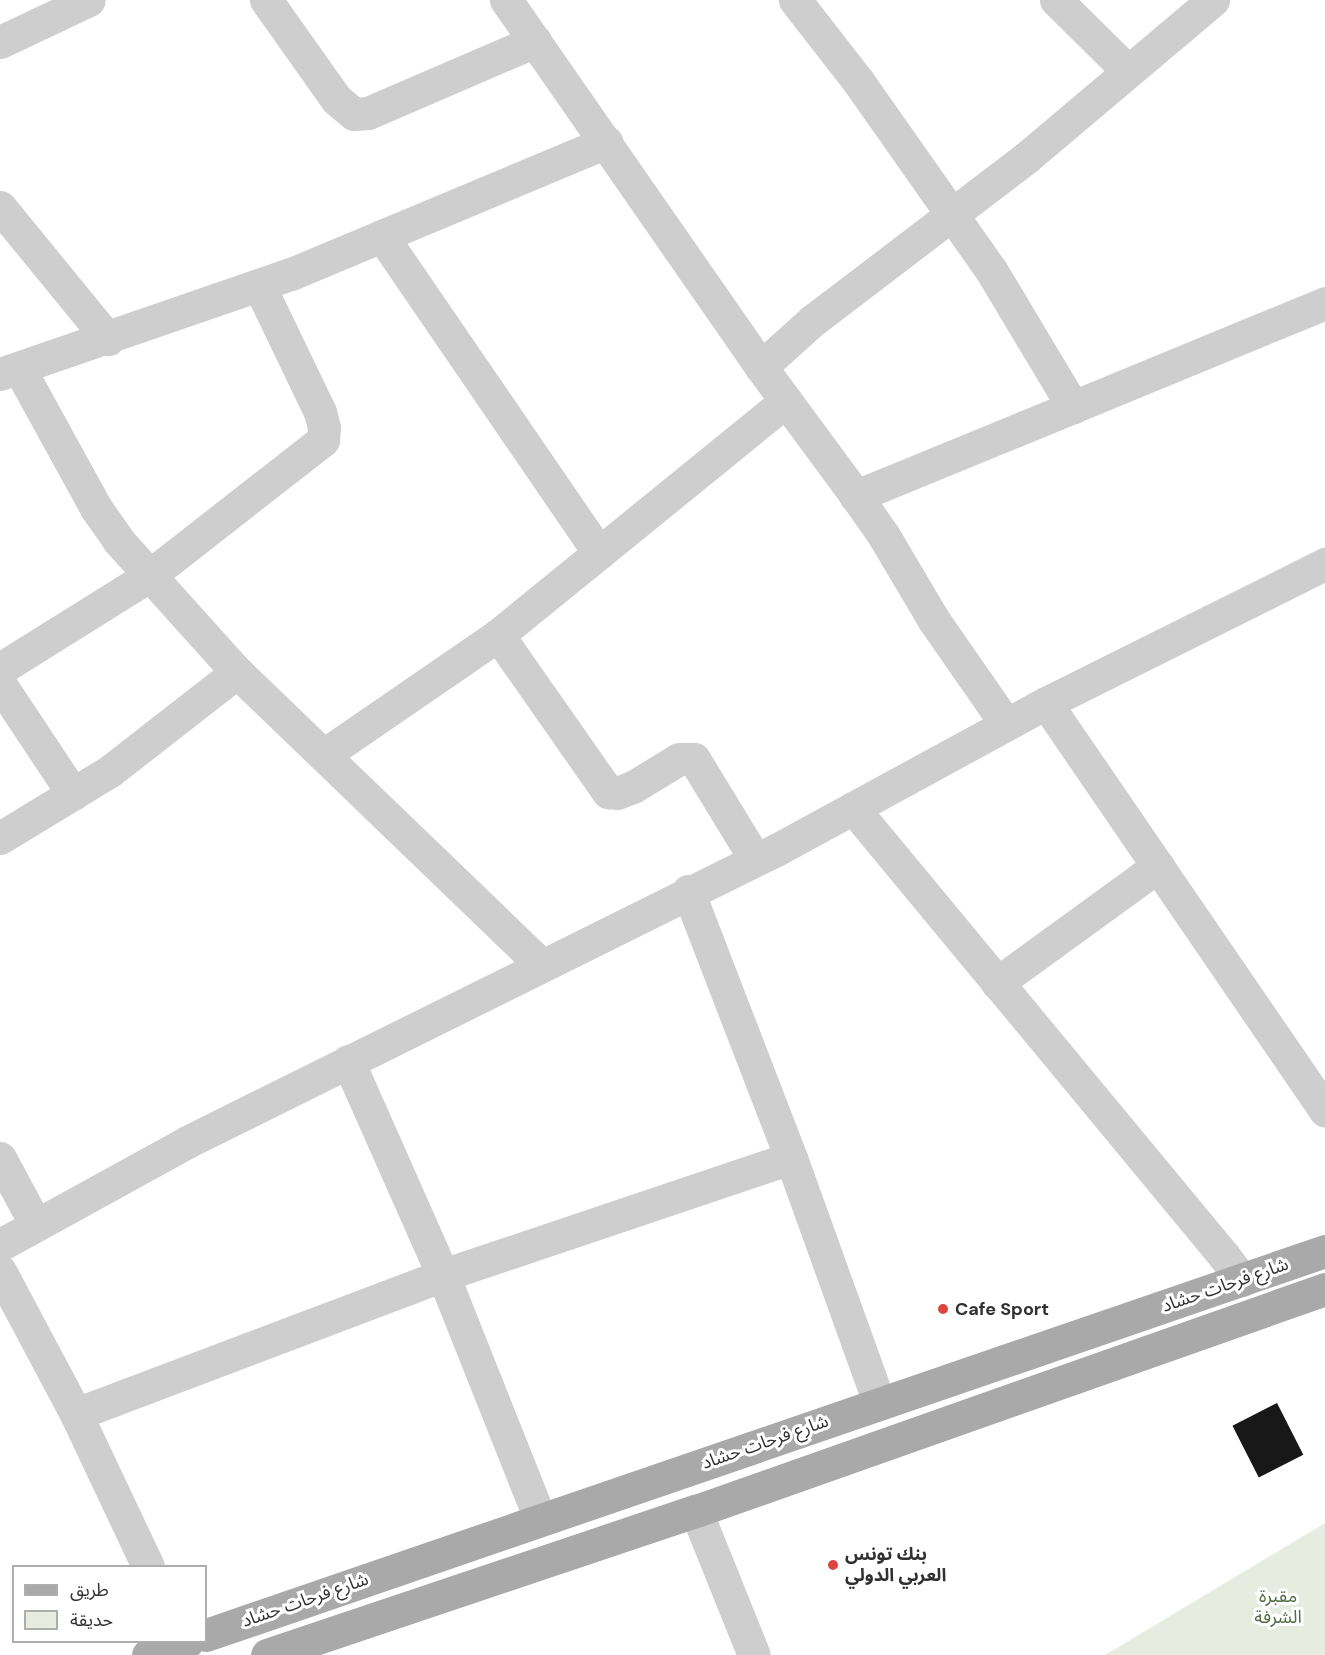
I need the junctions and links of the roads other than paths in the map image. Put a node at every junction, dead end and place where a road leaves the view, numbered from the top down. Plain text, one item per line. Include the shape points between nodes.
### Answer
1 (89, 0) edge
2 (266, 0) edge
3 (506, 0) edge
4 (795, 0) edge
5 (1056, 0) edge
6 (1214, 0) edge
7 (536, 41) junction
8 (0, 42) edge
9 (1128, 71) junction
10 (606, 142) junction
11 (0, 207) edge
12 (951, 215) junction
13 (382, 236) junction
14 (260, 285) junction
15 (1325, 303) edge
16 (108, 339) junction
17 (761, 367) junction
18 (10, 371) edge
19 (786, 401) junction
20 (1073, 407) junction
21 (856, 496) junction
22 (599, 553) junction
23 (1325, 564) edge
24 (149, 576) junction
25 (498, 635) junction
26 (0, 669) edge
27 (237, 672) junction
28 (0, 684) edge
29 (1046, 703) junction
30 (1006, 724) junction
31 (325, 754) junction
32 (73, 794) junction
33 (853, 808) junction
34 (0, 838) edge
35 (755, 860) junction
36 (1158, 866) junction
37 (688, 891) junction
38 (542, 965) junction
39 (997, 982) junction
40 (348, 1062) junction
41 (1325, 1111) edge
42 (0, 1158) edge
43 (791, 1158) junction
44 (36, 1225) junction
45 (0, 1245) edge
46 (1325, 1251) edge
47 (0, 1271) edge
48 (443, 1275) junction
49 (1242, 1280) junction
50 (1325, 1289) edge
51 (879, 1403) junction
52 (76, 1414) junction
53 (793, 1432) junction
54 (808, 1471) junction
55 (696, 1511) junction
56 (540, 1519) junction
57 (148, 1565) edge
58 (207, 1634) edge
59 (182, 1643) edge
60 (274, 1654) edge
61 (148, 1655) edge
62 (754, 1655) edge

1 - 8 street
2 - 7 street via 336,99 354,114 368,113
3 - 7 street
4 - 12 street via 858,81
5 - 9 street
6 - 9 street
7 - 10 street
9 - 12 street via 1026,158
10 - 13 street
10 - 17 street
11 - 16 street
12 - 17 street via 812,321
12 - 20 street via 991,270
13 - 14 street
13 - 22 street
14 - 16 street
14 - 24 street via 320,412 323,440
15 - 20 street
16 - 18 street
17 - 19 street
18 - 24 street via 96,508
19 - 21 street
19 - 22 street
20 - 21 street
21 - 30 street via 933,619
22 - 25 street
23 - 29 street
24 - 26 street
24 - 27 street
25 - 31 street
25 - 35 street via 608,792 616,794 633,788 679,759 694,759
27 - 31 street
27 - 32 street via 110,771
28 - 32 street
29 - 30 street
29 - 36 street
30 - 33 street
31 - 38 street
32 - 34 street
33 - 35 street
33 - 39 street
35 - 37 street
36 - 39 street
36 - 41 street
37 - 38 street
37 - 43 street
38 - 40 street
39 - 49 street
40 - 44 street via 187,1142
40 - 48 street
42 - 44 street
43 - 48 street
43 - 51 street
44 - 45 street
46 - 49 main road, شارع فرحات حشاد
47 - 52 street
48 - 52 street
48 - 56 street
49 - 51 main road, شارع فرحات حشاد
50 - 54 main road, شارع فرحات حشاد
51 - 53 main road, شارع فرحات حشاد
52 - 57 street
53 - 54 main road
53 - 56 main road, شارع فرحات حشاد
54 - 55 main road, شارع فرحات حشاد
55 - 60 main road, شارع فرحات حشاد
55 - 62 street
56 - 58 main road, شارع فرحات حشاد
59 - 61 main road, شارع فرحات حشاد

